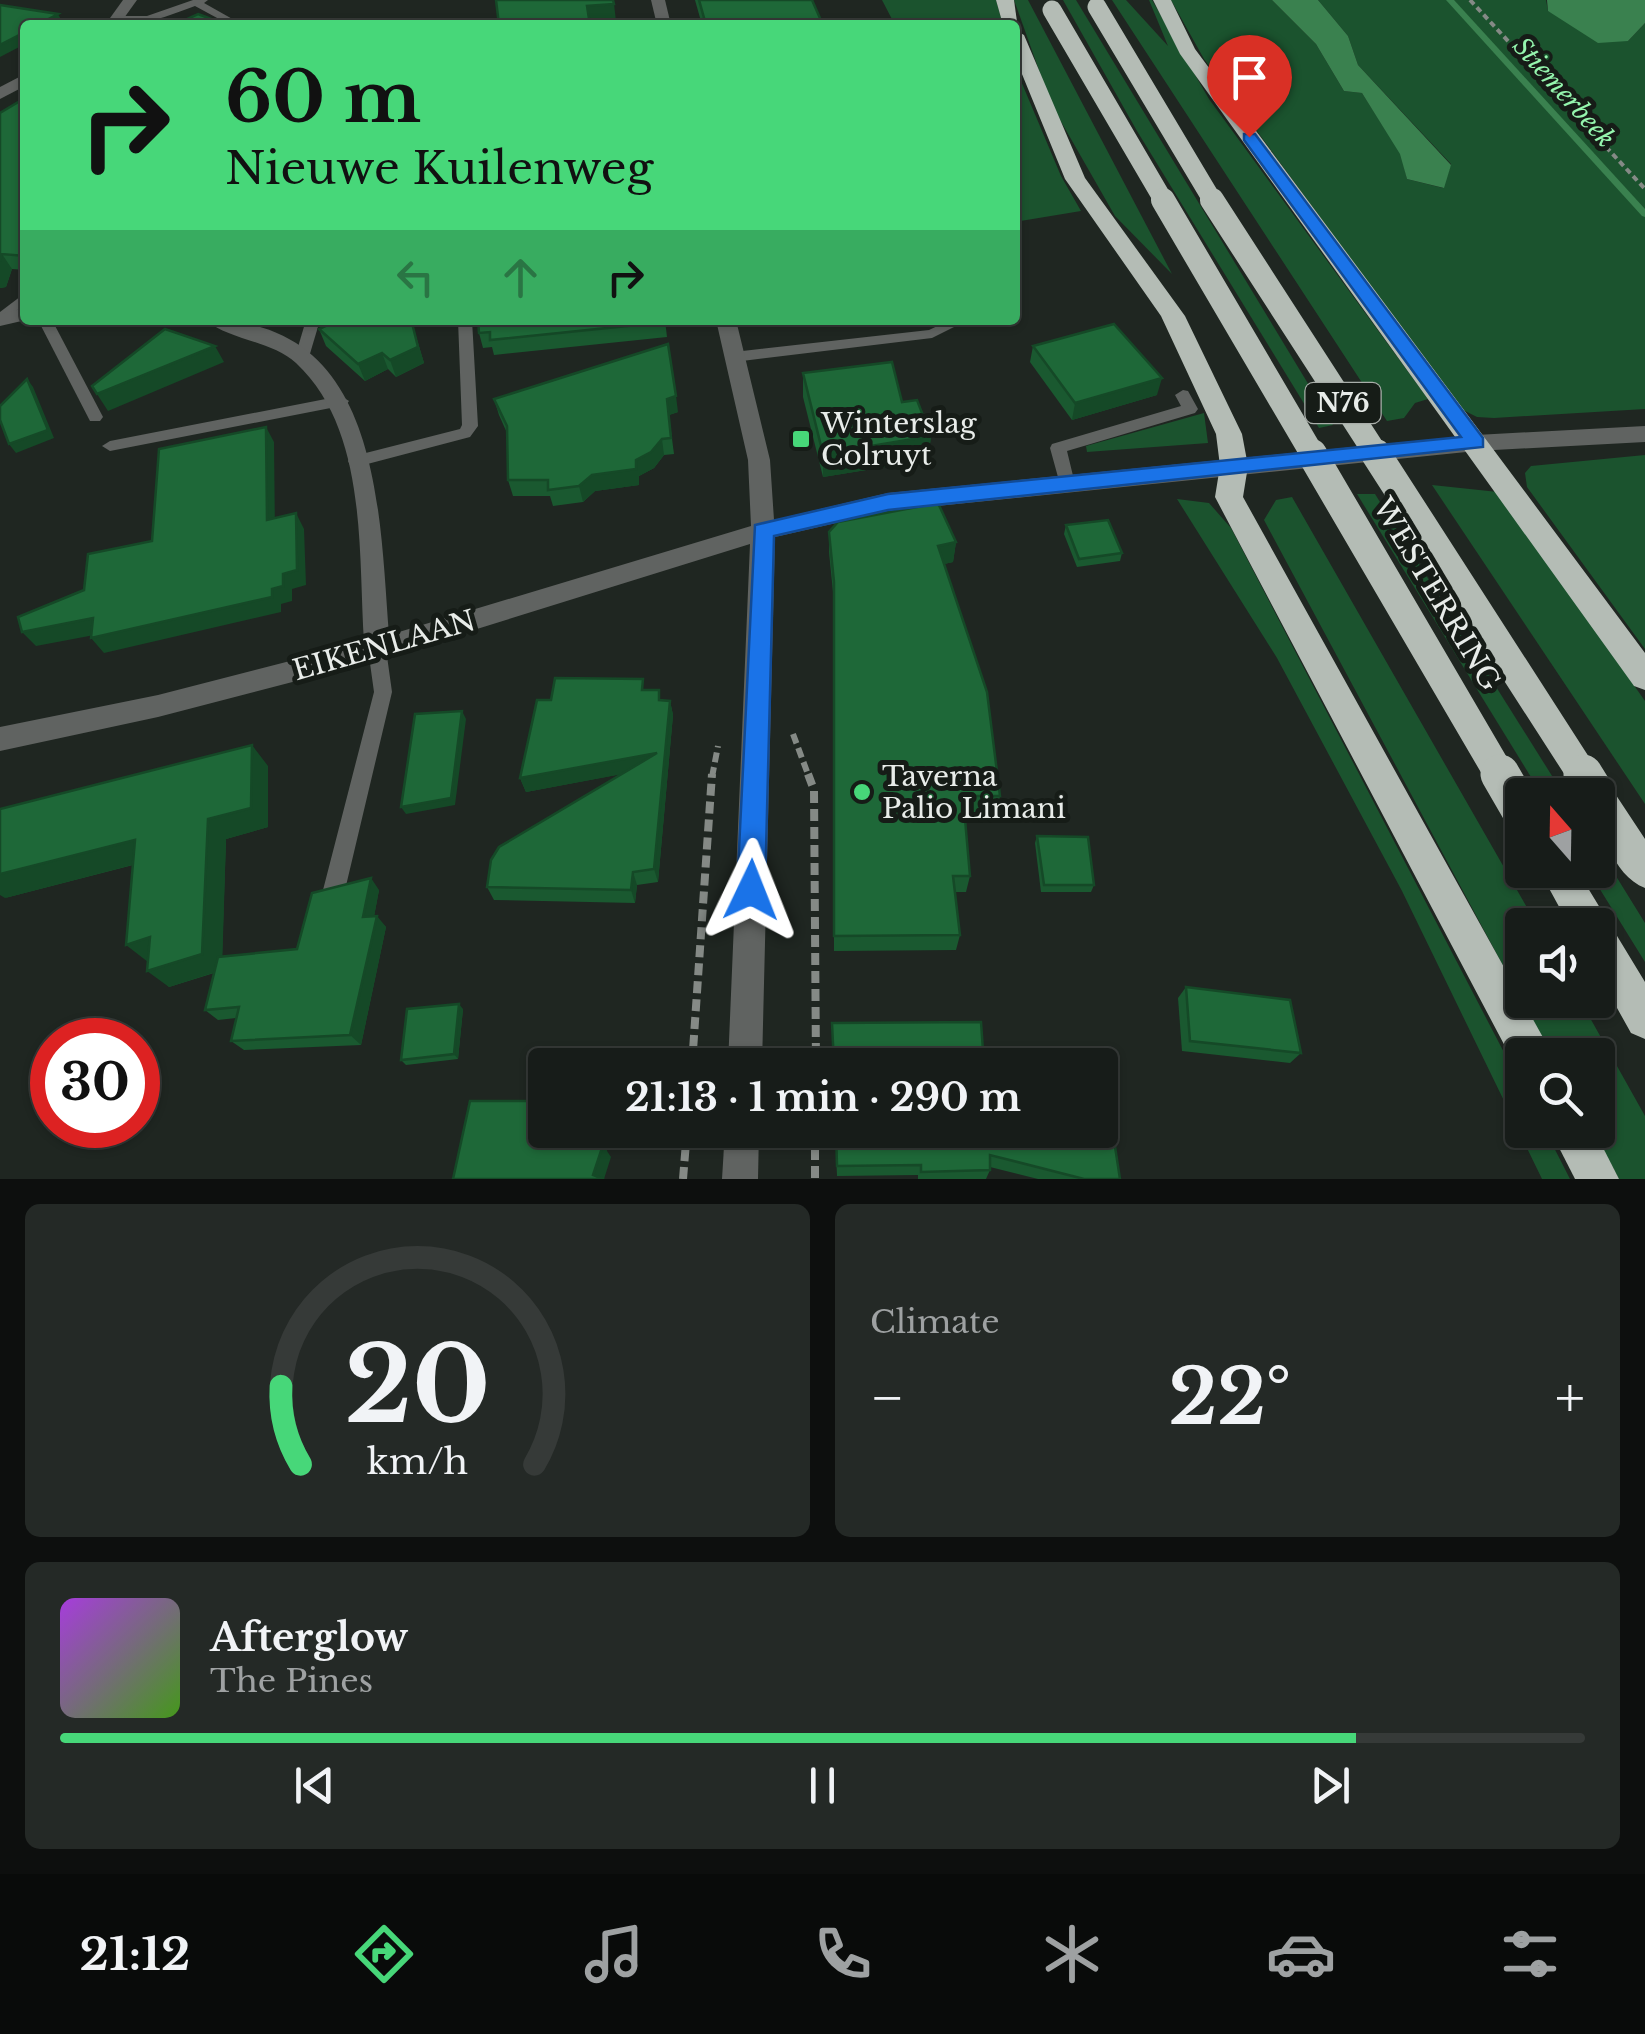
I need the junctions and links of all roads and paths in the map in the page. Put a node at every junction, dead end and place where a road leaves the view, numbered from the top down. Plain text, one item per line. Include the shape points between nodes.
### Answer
1 (1162, 0) edge
2 (1470, 0) edge
3 (200, 1) edge
4 (1094, 4) edge
5 (1049, 5) edge
6 (137, 20) edge
7 (230, 20) edge
8 (1020, 47) edge
9 (1645, 189) edge
10 (20, 302) edge
11 (0, 320) edge
12 (48, 325) edge
13 (231, 325) edge
14 (311, 325) edge
15 (465, 325) edge
16 (727, 325) edge
17 (951, 325) edge
18 (302, 357) junction
19 (734, 358) junction
20 (1183, 395) dead end
21 (341, 401) junction
22 (95, 417) edge
23 (1645, 434) edge
24 (1476, 442) junction
25 (110, 446) dead end
26 (356, 461) junction
27 (1234, 466) junction
28 (1067, 484) junction
29 (763, 531) junction
30 (377, 649) junction
31 (1645, 677) edge
32 (787, 719) dead end
33 (0, 738) edge
34 (1585, 778) edge
35 (1505, 783) edge
36 (1615, 824) edge
37 (1645, 871) edge
38 (334, 890) edge
39 (1615, 967) edge
40 (1645, 1018) edge
41 (1522, 1038) edge
42 (746, 1048) edge
43 (816, 1048) edge
44 (686, 1148) edge
45 (741, 1148) edge
46 (816, 1148) edge
47 (1581, 1148) edge
48 (684, 1179) edge
49 (740, 1179) edge
50 (815, 1179) edge
51 (1598, 1179) edge

1 - 24 highway via 1186,50
2 - 9 path
3 - 6 lane
3 - 7 lane
4 - 34 highway, WESTERRING / N76, bridge via 1179,149
5 - 35 highway, WESTERRING / N76, bridge
8 - 27 highway via 1076,179 1173,316 1233,445
10 - 11 lane
12 - 22 lane
13 - 18 street
14 - 18 lane
15 - 26 lane via 465,433
16 - 19 street
17 - 19 lane via 932,334
18 - 21 street
19 - 29 street via 759,460
20 - 28 lane via 1190,409 1058,448
21 - 25 lane
21 - 26 street
23 - 24 street, EIKENLAAN
24 - 27 street, EIKENLAAN
24 - 31 highway
26 - 30 street
27 - 28 street, EIKENLAAN
27 - 41 highway via 1229,496
28 - 29 street, EIKENLAAN via 888,502
29 - 30 street, EIKENLAAN
29 - 42 street
30 - 33 street, EIKENLAAN via 158,706
30 - 38 lane via 384,692
32 - 43 path via 814,790
36 - 37 highway, WESTERRING / N76
39 - 40 highway
44 - 48 path
45 - 49 street
46 - 50 path
47 - 51 highway

